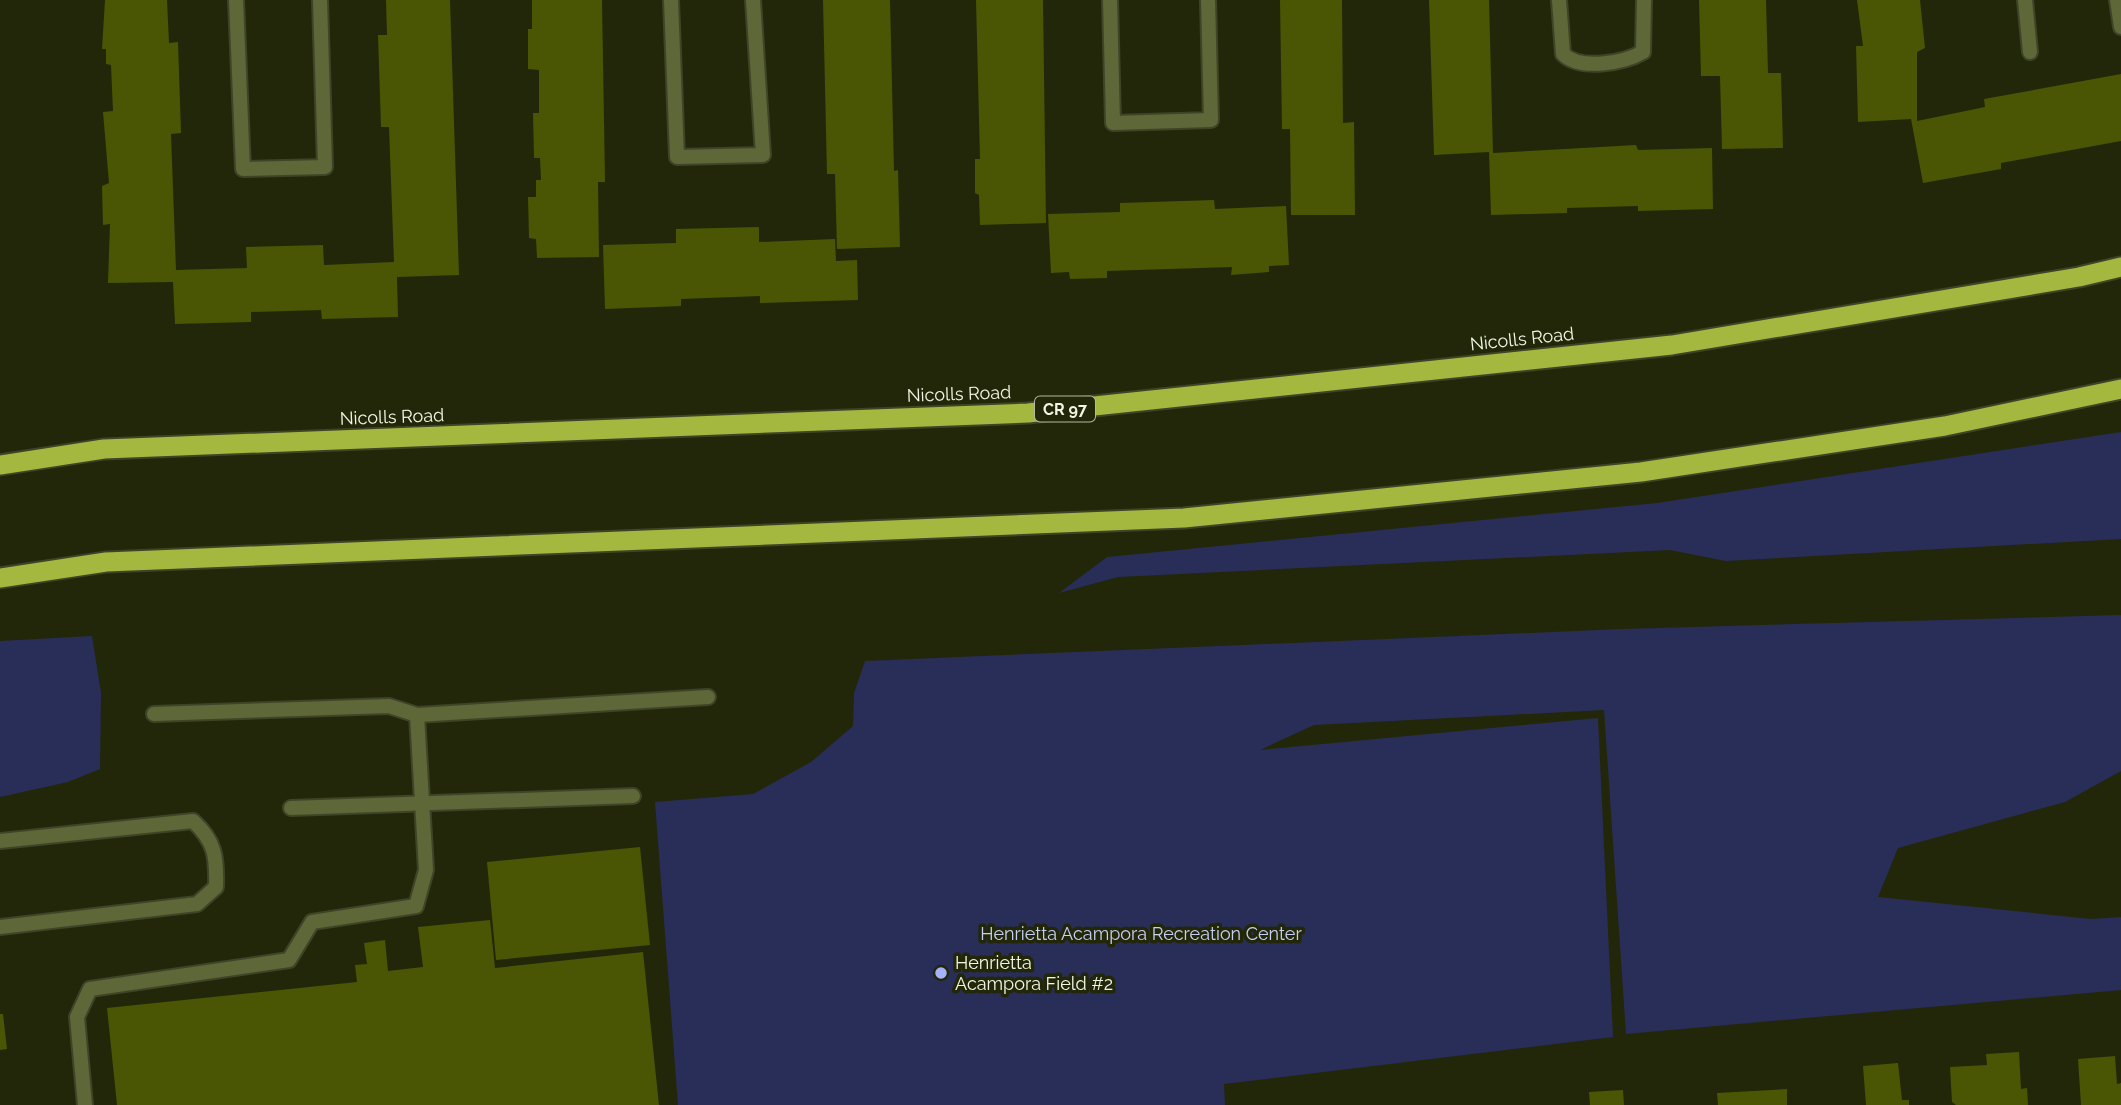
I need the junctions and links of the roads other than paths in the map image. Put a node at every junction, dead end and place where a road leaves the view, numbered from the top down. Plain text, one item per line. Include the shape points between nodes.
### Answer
1 (236, 0) edge
2 (320, 0) edge
3 (671, 0) edge
4 (753, 0) edge
5 (1110, 0) edge
6 (1208, 0) edge
7 (1559, 0) edge
8 (1644, 0) edge
9 (2025, 0) edge
10 (2117, 0) edge
11 (2121, 27) edge
12 (2030, 51) dead end
13 (2121, 267) edge
14 (2121, 389) edge
15 (0, 465) edge
16 (0, 578) edge
17 (708, 697) dead end
18 (154, 714) dead end
19 (417, 715) junction
20 (633, 796) dead end
21 (422, 803) junction
22 (291, 808) dead end
23 (0, 841) edge
24 (0, 927) edge
25 (85, 1105) edge

1 - 2 lane via 243,169 325,167
3 - 4 lane via 677,157 763,155
5 - 6 lane via 1113,123 1210,120
7 - 8 lane via 1563,54 1592,64 1633,58 1643,52
9 - 12 lane
10 - 11 lane
13 - 15 highway, Nicolls Road / CR 97 via 1672,345 1028,413 104,449
14 - 16 highway via 1945,426 1641,472 1198,516 106,562
17 - 19 lane
18 - 19 lane via 389,706
19 - 21 lane
20 - 21 lane
21 - 22 lane
21 - 25 lane via 426,870 416,906 312,922 289,960 90,989 77,1017
23 - 24 lane via 193,821 209,835 217,864 216,887 197,904

